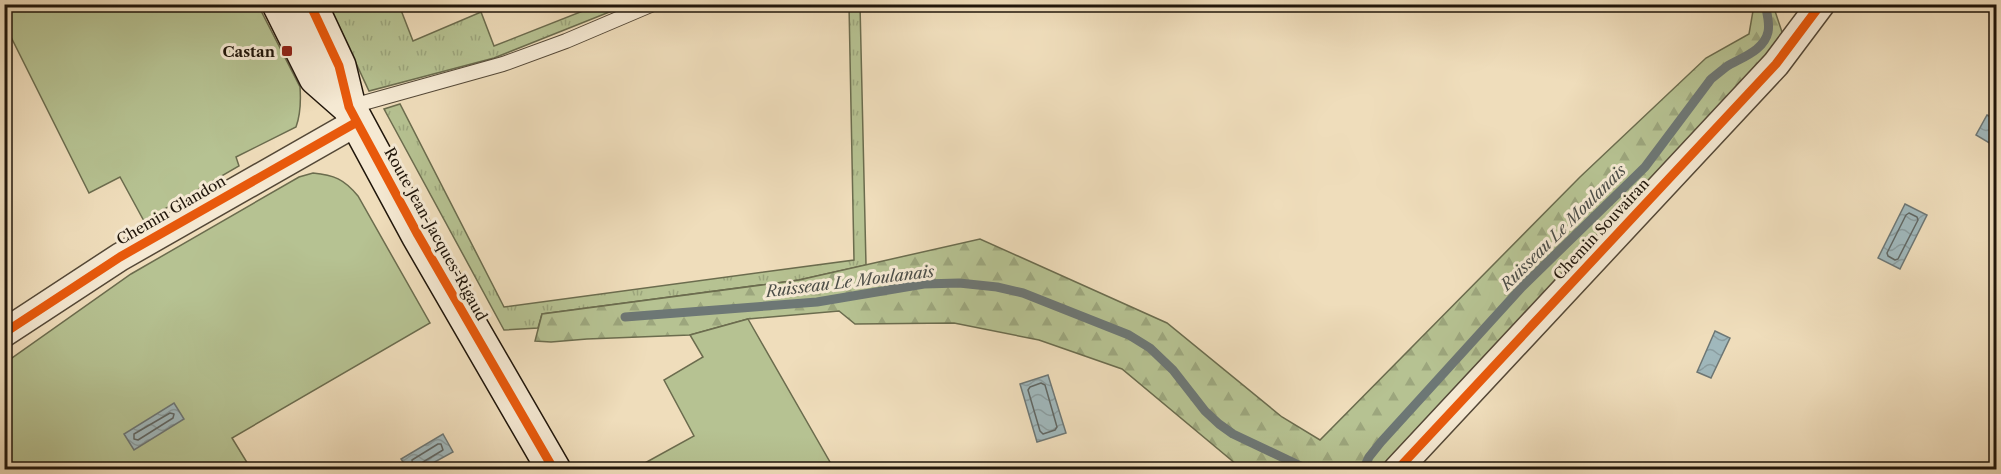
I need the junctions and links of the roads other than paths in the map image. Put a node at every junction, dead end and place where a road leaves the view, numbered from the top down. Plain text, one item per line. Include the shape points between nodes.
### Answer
1 (279, 4) edge
2 (310, 4) edge
3 (653, 4) edge
4 (1821, 4) edge
5 (353, 115) junction
6 (4, 333) edge
7 (554, 470) edge
8 (1397, 470) edge

1 - 5 street, Route Jean-Jacques-Rigaud via 316,78
2 - 5 street, Route Jean-Jacques-Rigaud via 339,66
3 - 5 lane via 566,41
4 - 8 street, Chemin Souvairan via 1776,64
5 - 6 street, Chemin Glandon via 120,257
5 - 7 street, Route Jean-Jacques-Rigaud

